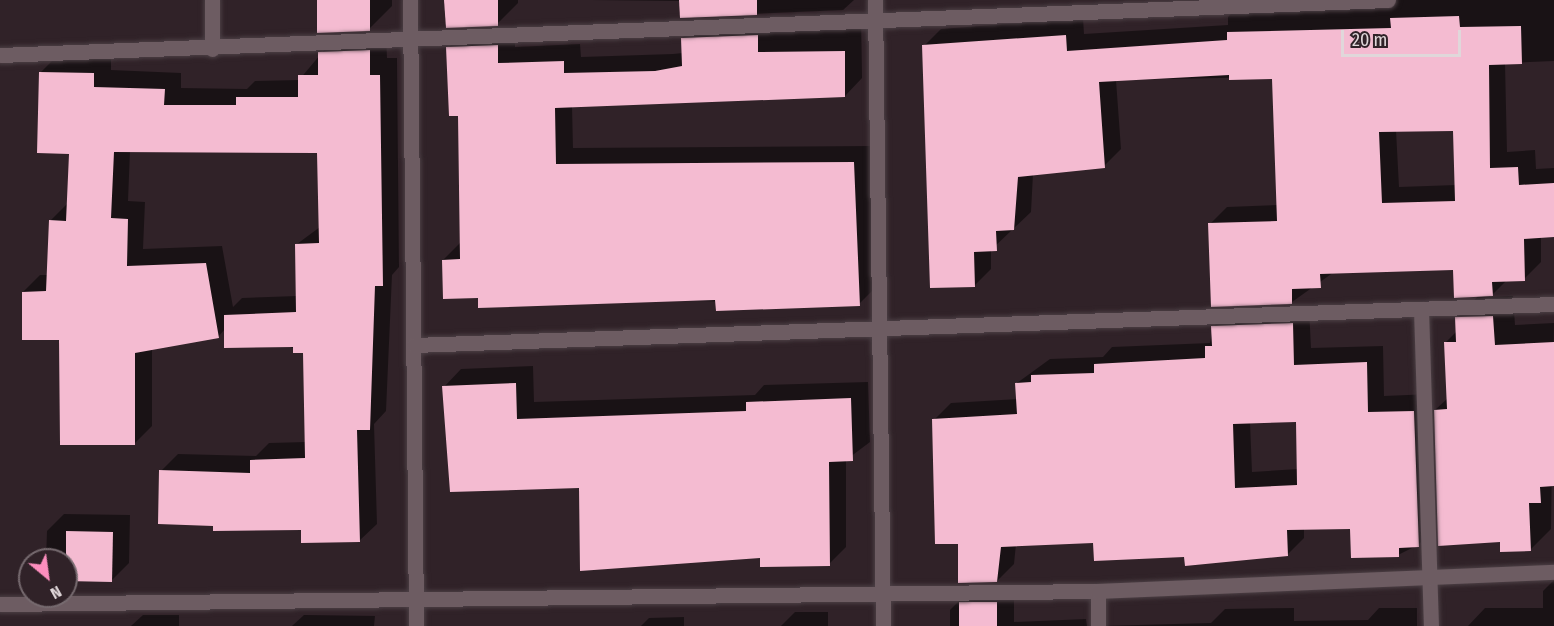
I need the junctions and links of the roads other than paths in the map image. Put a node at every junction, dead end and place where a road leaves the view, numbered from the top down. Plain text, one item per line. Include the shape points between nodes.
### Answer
1 (212, 0) edge
2 (410, 0) edge
3 (875, 0) edge
4 (1388, 0) edge
5 (1212, 4) edge
6 (875, 23) junction
7 (410, 43) junction
8 (212, 49) junction
9 (0, 55) edge
10 (1554, 304) edge
11 (1421, 309) junction
12 (882, 330) junction
13 (414, 345) junction
14 (1554, 572) edge
15 (1431, 579) junction
16 (1098, 591) junction
17 (883, 594) junction
18 (416, 598) junction
19 (0, 604) edge
20 (416, 626) edge
21 (883, 626) edge
22 (1098, 626) edge
23 (1431, 626) edge

1 - 8 street
2 - 7 street
3 - 6 street
4 - 5 street
5 - 6 street
6 - 7 street
6 - 12 street
7 - 8 street
7 - 13 street
8 - 9 street
10 - 11 street
11 - 12 street
11 - 15 street
12 - 13 street
12 - 17 street
13 - 18 street
14 - 15 street
15 - 16 street
15 - 23 street
16 - 17 street
16 - 22 street
17 - 18 street
17 - 21 street
18 - 19 street
18 - 20 street

